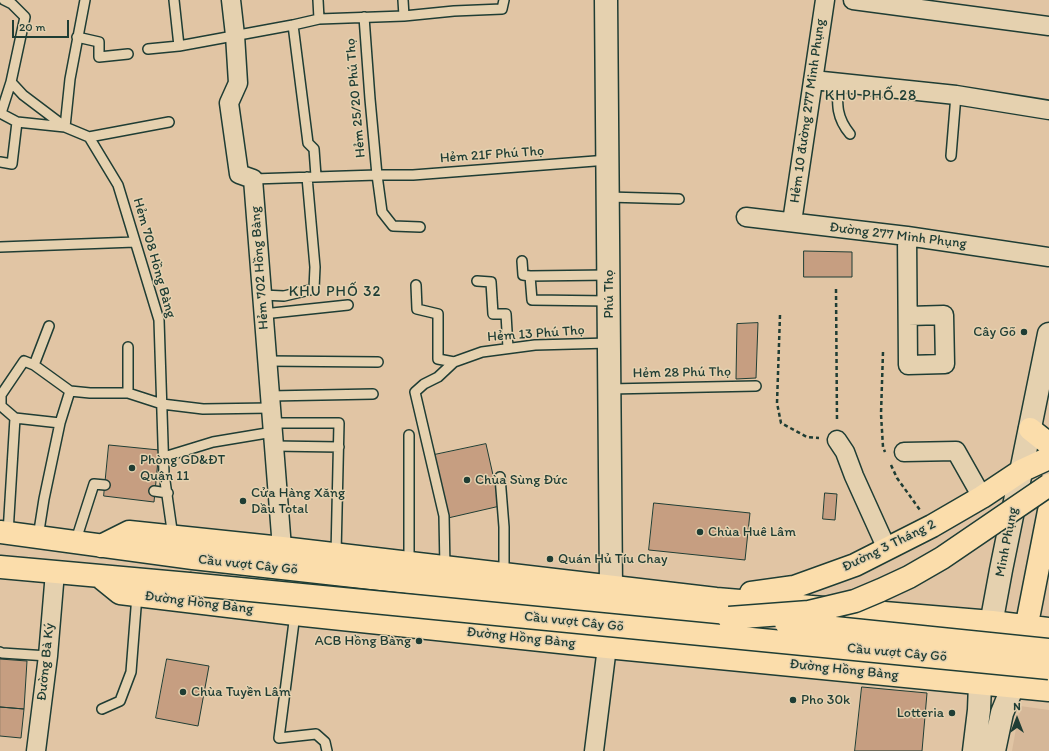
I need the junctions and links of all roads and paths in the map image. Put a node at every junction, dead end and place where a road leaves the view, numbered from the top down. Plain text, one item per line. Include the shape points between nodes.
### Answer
1 (4, 0) edge
2 (85, 0) edge
3 (174, 0) edge
4 (231, 0) edge
5 (318, 0) edge
6 (403, 0) edge
7 (504, 0) edge
8 (606, 0) edge
9 (825, 0) edge
10 (853, 0) edge
11 (404, 16) junction
12 (364, 17) junction
13 (319, 19) junction
14 (293, 25) junction
15 (1049, 26) edge
16 (235, 35) junction
17 (77, 37) junction
18 (179, 46) junction
19 (148, 49) dead end
20 (128, 54) dead end
21 (813, 80) junction
22 (11, 82) junction
23 (838, 83) junction
24 (956, 95) junction
25 (1049, 110) edge
26 (0, 113) edge
27 (17, 122) junction
28 (169, 122) dead end
29 (66, 127) junction
30 (850, 134) dead end
31 (89, 137) junction
32 (951, 156) dead end
33 (608, 160) junction
34 (0, 162) edge
35 (377, 175) junction
36 (316, 176) junction
37 (307, 177) junction
38 (253, 179) junction
39 (608, 197) junction
40 (679, 199) dead end
41 (746, 217) dead end
42 (792, 222) junction
43 (420, 227) dead end
44 (907, 236) junction
45 (135, 242) junction
46 (0, 247) edge
47 (1049, 257) edge
48 (522, 261) dead end
49 (608, 275) junction
50 (530, 276) junction
51 (477, 281) dead end
52 (416, 285) dead end
53 (836, 289) dead end
54 (262, 295) junction
55 (609, 301) junction
56 (348, 305) dead end
57 (263, 314) junction
58 (780, 315) dead end
59 (908, 316) dead end
60 (49, 326) dead end
61 (1049, 334) edge
62 (609, 343) junction
63 (128, 347) dead end
64 (508, 348) junction
65 (267, 361) junction
66 (378, 362) dead end
67 (454, 362) junction
68 (34, 365) junction
69 (756, 386) dead end
70 (609, 389) junction
71 (70, 391) junction
72 (128, 394) junction
73 (373, 394) dead end
74 (162, 404) junction
75 (1, 406) edge
76 (15, 418) junction
77 (272, 421) junction
78 (60, 423) junction
79 (1030, 429) junction
80 (409, 435) dead end
81 (837, 440) junction
82 (1049, 444) edge
83 (339, 447) junction
84 (904, 452) dead end
85 (164, 456) junction
86 (1049, 458) edge
87 (1021, 471) junction
88 (500, 477) dead end
89 (105, 485) dead end
90 (1049, 485) edge
91 (154, 491) dead end
92 (168, 493) junction
93 (982, 497) junction
94 (1049, 510) edge
95 (4, 533) edge
96 (173, 537) junction
97 (38, 538) junction
98 (75, 543) junction
99 (102, 546) junction
100 (282, 548) junction
101 (887, 549) junction
102 (336, 555) junction
103 (409, 563) junction
104 (0, 567) edge
105 (445, 568) junction
106 (55, 572) junction
107 (504, 575) junction
108 (99, 576) junction
109 (611, 587) junction
110 (137, 595) junction
111 (716, 599) junction
112 (829, 608) junction
113 (295, 614) junction
114 (729, 618) junction
115 (992, 622) junction
116 (1027, 626) junction
117 (1049, 629) edge
118 (607, 647) junction
119 (1049, 650) edge
120 (0, 652) edge
121 (48, 656) junction
122 (822, 668) junction
123 (1049, 668) edge
124 (980, 684) junction
125 (1013, 686) junction
126 (1049, 690) edge
127 (102, 709) dead end
128 (36, 751) edge
129 (327, 751) edge
130 (594, 751) edge
131 (974, 751) edge
132 (994, 751) edge

1 - 22 lane via 25,16
2 - 17 lane
3 - 18 lane
4 - 16 street
5 - 13 lane
6 - 11 lane
7 - 11 lane via 502,9 454,10
8 - 33 main road, Phú Thọ
9 - 21 street, Hẻm 10 đường 277 Minh Phụng
10 - 15 street
11 - 12 lane
12 - 13 lane
12 - 35 lane, Hẻm 25/20 Phú Thọ
13 - 14 lane
14 - 16 lane
14 - 36 lane via 308,143 314,150
16 - 18 lane
16 - 38 street via 238,83 229,103 238,174
17 - 20 lane via 99,42 99,57
17 - 29 lane
18 - 19 lane
21 - 23 street
21 - 42 street, Hẻm 10 đường 277 Minh Phụng
22 - 26 lane
22 - 29 lane via 23,95
23 - 24 street
23 - 30 lane via 837,106 845,128
24 - 25 street
24 - 32 lane
26 - 27 lane
27 - 29 lane
27 - 34 lane via 12,164
28 - 31 lane
29 - 31 lane
31 - 45 lane, Hẻm 708 Hồng Bàng via 118,185
33 - 35 lane, Hẻm 21F Phú Thọ via 413,175
33 - 39 main road, Phú Thọ
35 - 36 lane, Hẻm 21F Phú Thọ
35 - 43 lane, Hẻm 25/20 Phú Thọ via 382,212 393,226
36 - 37 lane, Hẻm 21F Phú Thọ
37 - 38 lane, Hẻm 21F Phú Thọ
37 - 54 lane via 315,267 314,289 284,296
38 - 54 street, Hẻm 702 Hồng Bàng
39 - 40 lane
39 - 49 main road, Phú Thọ
41 - 42 street, Đường 277 Minh Phụng
42 - 44 street, Đường 277 Minh Phụng
44 - 47 street, Đường 277 Minh Phụng
44 - 59 street
45 - 46 lane
45 - 74 lane, Hẻm 708 Hồng Bàng via 158,320
48 - 50 lane via 523,275
49 - 50 lane
49 - 55 main road, Phú Thọ
50 - 55 lane via 532,300
51 - 64 lane via 491,282 492,314 506,314
52 - 67 lane via 418,309 438,314 438,359
53 - 81 path
54 - 57 street, Hẻm 702 Hồng Bàng
55 - 62 main road, Phú Thọ
56 - 57 lane
57 - 65 street, Hẻm 702 Hồng Bàng
58 - 81 path via 777,403 781,423 807,437
60 - 68 lane
61 - 79 main road, Minh Phụng
62 - 64 lane, Hẻm 13 Phú Thọ
62 - 70 main road, Phú Thọ
63 - 72 lane
64 - 67 lane, Hẻm 13 Phú Thọ via 482,352
65 - 66 lane
65 - 77 street, Hẻm 702 Hồng Bàng
67 - 105 lane via 438,377 415,392 444,516
68 - 71 lane
68 - 75 lane via 24,361 1,395
69 - 70 lane, Hẻm 28 Phú Thọ
70 - 109 main road, Phú Thọ
71 - 72 lane
71 - 78 lane
72 - 74 lane
73 - 77 lane
74 - 77 lane
74 - 85 lane, Hẻm 708 Hồng Bàng
75 - 76 lane
76 - 78 lane
76 - 95 lane
77 - 83 lane
77 - 83 lane via 339,423
77 - 85 lane
77 - 100 street, Hẻm 702 Hồng Bàng
78 - 97 lane
79 - 82 main road
79 - 87 main road, Minh Phụng
80 - 103 lane
81 - 101 street via 845,452
83 - 102 lane
84 - 93 street via 956,451
85 - 92 lane, Hẻm 708 Hồng Bàng
86 - 87 main road, Đường 3 Tháng 2
87 - 93 main road, Đường 3 Tháng 2
87 - 115 main road, Minh Phụng
88 - 107 lane
89 - 98 lane via 94,484
90 - 114 main road, Cầu vượt Cây Gõ, bridge via 942,558 909,577 855,601 808,612
91 - 92 lane
92 - 96 lane, Hẻm 708 Hồng Bàng
93 - 101 main road, Đường 3 Tháng 2
94 - 116 main road
95 - 97 main road
96 - 99 main road via 129,532
96 - 100 main road
97 - 98 main road
98 - 99 main road
99 - 114 main road, Cầu vượt Cây Gõ
100 - 102 main road
101 - 111 main road, Đường 3 Tháng 2 via 855,565 794,587
102 - 103 main road
103 - 105 main road
104 - 106 main road
105 - 107 main road
106 - 108 main road
106 - 121 street, Đường Bà Ký
107 - 109 main road
108 - 110 main road, Đường Hồng Bàng via 120,593
108 - 123 main road, Cầu vượt Cây Gõ, bridge
109 - 111 main road
110 - 113 main road, Đường Hồng Bàng
110 - 127 lane via 131,672 120,700
111 - 112 main road
112 - 115 main road
112 - 122 main road via 836,620 838,644
113 - 118 main road, Đường Hồng Bàng
113 - 129 lane via 278,738 316,734 325,742
114 - 119 main road, Cầu vượt Cây Gõ, bridge
115 - 116 main road
115 - 124 main road, Minh Phụng
116 - 117 main road
116 - 125 main road
118 - 122 main road, Đường Hồng Bàng
118 - 130 street
120 - 121 lane
121 - 128 street, Đường Bà Ký
122 - 124 main road, Đường Hồng Bàng
124 - 125 main road, Đường Hồng Bàng
124 - 131 main road, Minh Phụng
125 - 126 main road, Đường Hồng Bàng
125 - 132 main road via 1002,713

